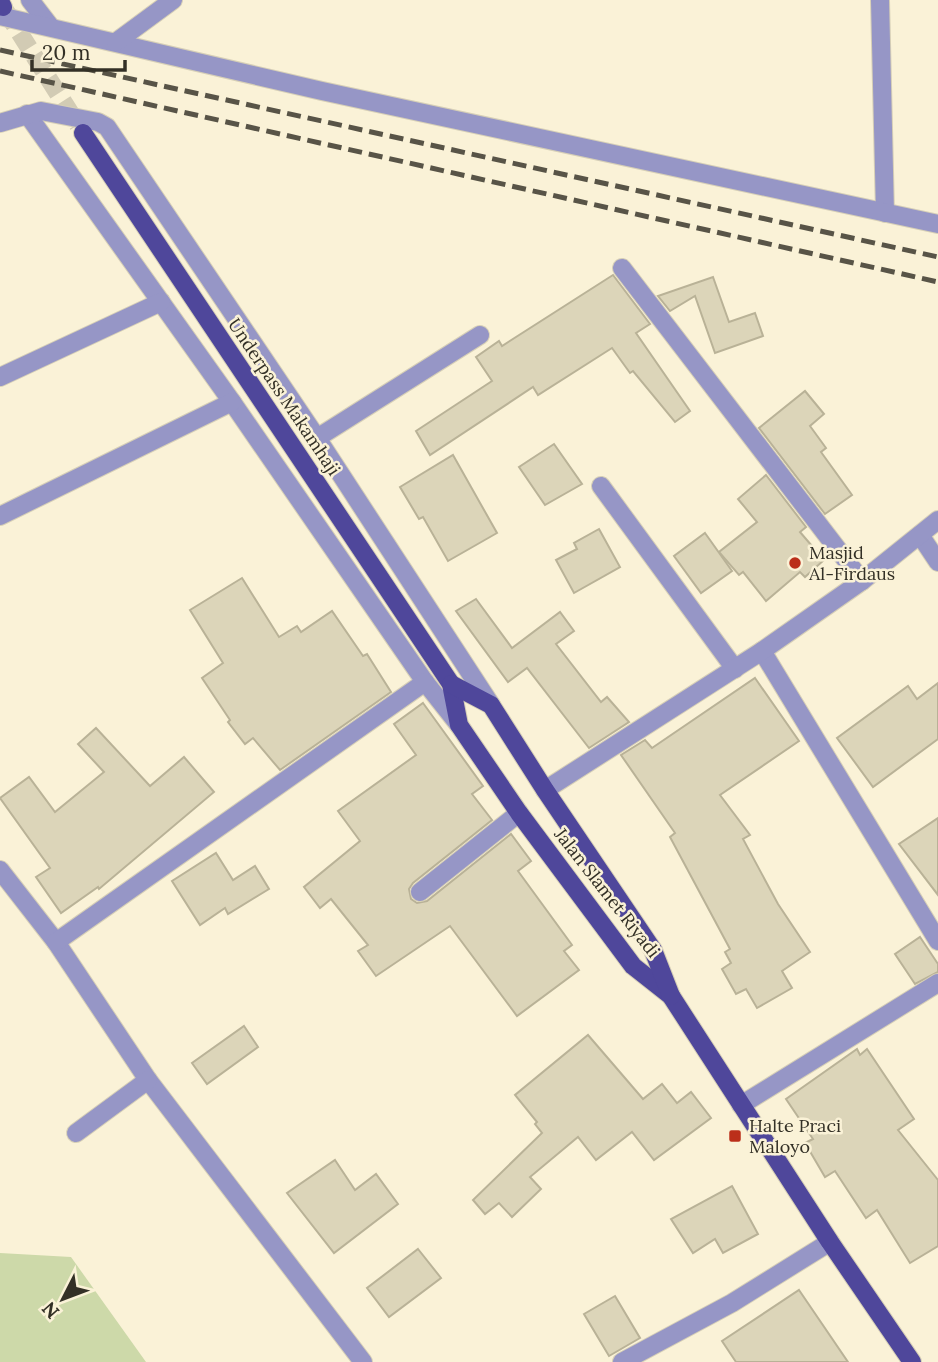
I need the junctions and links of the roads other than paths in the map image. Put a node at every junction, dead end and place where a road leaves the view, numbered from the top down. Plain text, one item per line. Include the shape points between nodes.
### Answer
1 (30, 0) edge
2 (173, 0) edge
3 (880, 0) edge
4 (1, 8) edge
5 (50, 26) junction
6 (116, 42) junction
7 (27, 114) junction
8 (0, 123) edge
9 (83, 133) tunnel mouth
10 (885, 213) junction
11 (938, 223) edge
12 (622, 268) dead end
13 (161, 302) junction
14 (480, 335) dead end
15 (0, 377) edge
16 (232, 402) junction
17 (317, 438) junction
18 (601, 486) dead end
19 (0, 516) edge
20 (938, 520) edge
21 (920, 535) junction
22 (938, 562) edge
23 (862, 581) junction
24 (762, 651) junction
25 (735, 669) junction
26 (425, 682) junction
27 (451, 684) junction
28 (491, 705) junction
29 (458, 724) junction
30 (545, 790) junction
31 (519, 813) junction
32 (0, 870) edge
33 (420, 892) dead end
34 (938, 941) edge
35 (56, 942) junction
36 (938, 983) edge
37 (671, 996) junction
38 (148, 1080) junction
39 (741, 1105) junction
40 (76, 1133) dead end
41 (830, 1242) junction
42 (363, 1362) edge
43 (622, 1362) edge
44 (912, 1362) edge

1 - 5 street
2 - 6 street
3 - 10 street
4 - 5 street
5 - 6 street
6 - 10 street
7 - 8 street
7 - 13 street
7 - 17 street via 41,111 107,127
9 - 27 main road, Underpass Makamhaji
10 - 11 street
12 - 23 street
13 - 15 street
13 - 16 street
14 - 17 street
16 - 19 street
16 - 26 street
17 - 28 street
18 - 25 street
20 - 21 street
21 - 22 street
21 - 23 street
23 - 24 street
24 - 25 street
24 - 34 street
25 - 30 street
26 - 29 street
26 - 35 street
27 - 28 main road
27 - 29 main road, Jalan Slamet Riyadi
28 - 30 main road
29 - 31 main road, Jalan Slamet Riyadi
30 - 37 main road via 653,950
31 - 33 street
31 - 37 main road, Jalan Slamet Riyadi via 634,967
32 - 35 street
35 - 38 street
36 - 39 street
37 - 39 main road, Jalan Slamet Riyadi
38 - 40 street
38 - 42 street
39 - 41 main road, Jalan Slamet Riyadi
41 - 43 street via 732,1303
41 - 44 main road, Jalan Slamet Riyadi

